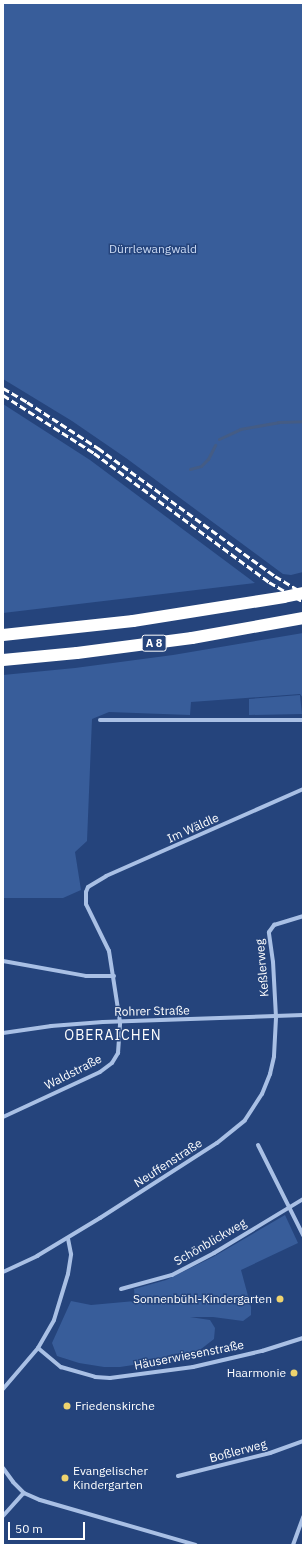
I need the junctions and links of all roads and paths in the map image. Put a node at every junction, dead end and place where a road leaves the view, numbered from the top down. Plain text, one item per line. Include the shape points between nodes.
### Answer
1 (303, 593) edge
2 (303, 618) edge
3 (3, 636) edge
4 (3, 660) edge
5 (100, 720) dead end
6 (303, 720) edge
7 (303, 789) edge
8 (92, 884) joint
9 (303, 916) edge
10 (3, 960) edge
11 (114, 976) junction
12 (303, 1015) edge
13 (276, 1017) junction
14 (120, 1022) junction
15 (3, 1033) edge
16 (3, 1117) edge
17 (258, 1145) dead end
18 (303, 1199) edge
19 (290, 1207) junction
20 (303, 1235) edge
21 (68, 1238) junction
22 (3, 1272) edge
23 (121, 1289) dead end
24 (303, 1338) edge
25 (38, 1348) junction
26 (3, 1389) edge
27 (303, 1441) edge
28 (3, 1468) edge
29 (178, 1476) dead end
30 (24, 1493) junction
31 (3, 1516) edge
32 (303, 1517) edge
33 (301, 1530) edge
34 (196, 1545) edge
35 (293, 1545) edge

1 - 3 highway, A 8, bridge via 133,621
2 - 4 highway, A 8 via 192,638
5 - 6 street
7 - 8 street, Im Wäldle
8 - 11 street, Waldstraße via 86,892 86,904 106,940
9 - 13 street, Keßlerweg via 274,925 269,932
10 - 11 street via 86,976
11 - 14 street, Waldstraße
12 - 13 street, Rohrer Straße
13 - 14 street, Rohrer Straße
13 - 21 street, Neuffenstraße via 274,1056 270,1074 259,1099 245,1120 216,1143
14 - 15 street, Rohrer Straße via 52,1026
14 - 16 street, Waldstraße via 118,1053 112,1063 100,1072
17 - 19 street
18 - 19 street, Schönblickweg
19 - 20 street
19 - 23 street, Schönblickweg via 172,1275
21 - 22 street, Neuffenstraße
21 - 25 street via 71,1254 68,1274 54,1320
24 - 25 street, Häuserwiesenstraße via 262,1351 193,1367 110,1378 95,1378 61,1367
25 - 26 street
27 - 29 street, Boßlerweg via 270,1453
28 - 30 street
30 - 31 street
30 - 34 street via 40,1500
32 - 33 street
33 - 35 street

